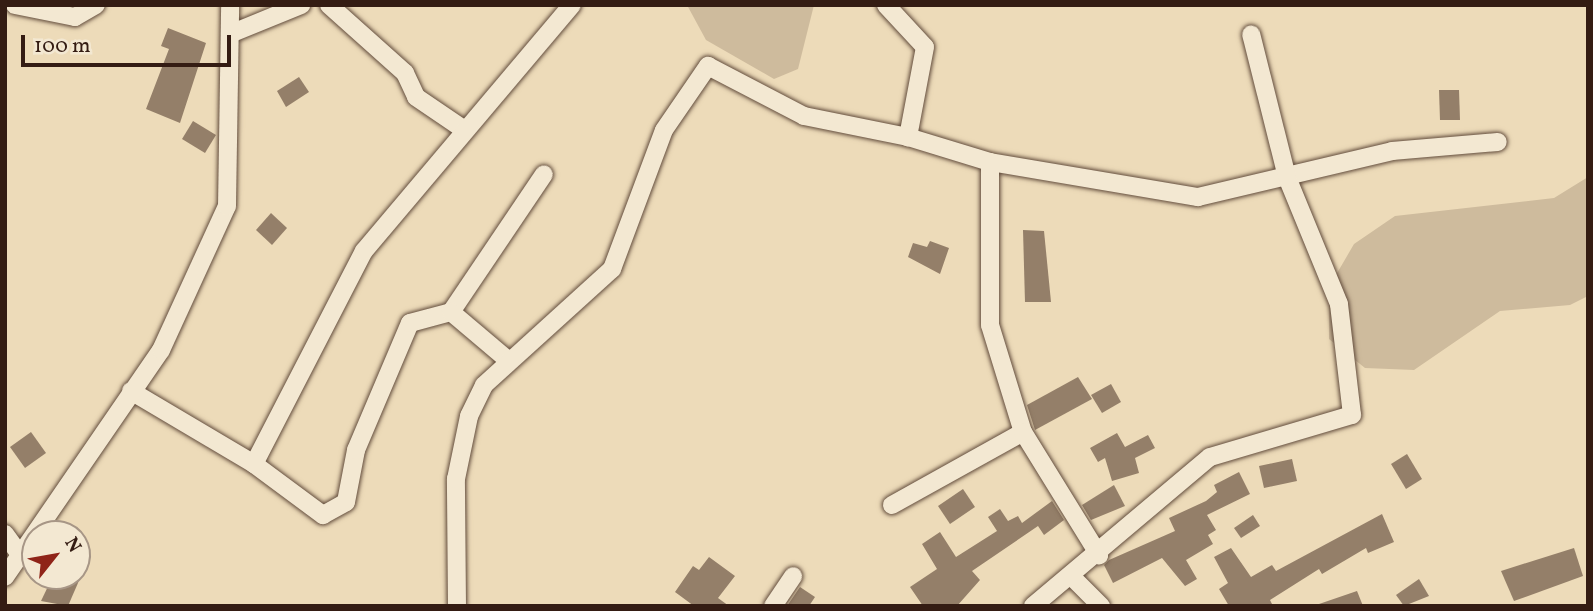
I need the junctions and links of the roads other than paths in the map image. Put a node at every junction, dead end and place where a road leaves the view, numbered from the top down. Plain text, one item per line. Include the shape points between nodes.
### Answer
1 (15, 5) edge
2 (96, 5) edge
3 (301, 5) edge
4 (329, 5) edge
5 (572, 5) edge
6 (886, 5) edge
7 (229, 6) edge
8 (230, 34) junction
9 (1251, 34) dead end
10 (463, 128) junction
11 (908, 137) junction
12 (1497, 142) dead end
13 (990, 162) junction
14 (544, 174) dead end
15 (1287, 177) junction
16 (451, 312) junction
17 (509, 360) junction
18 (131, 391) junction
19 (1023, 432) junction
20 (254, 464) junction
21 (891, 505) dead end
22 (5, 534) edge
23 (19, 553) junction
24 (1099, 555) junction
25 (793, 576) dead end
26 (1072, 576) junction
27 (5, 577) edge
28 (457, 606) edge
29 (773, 606) edge
30 (1033, 606) edge
31 (1101, 606) edge

1 - 2 street via 75,17
3 - 8 street
4 - 10 street via 405,73 416,97
5 - 10 street via 515,79 474,125
6 - 11 street via 925,47
7 - 8 street
8 - 18 street via 227,206 173,330
9 - 15 street
10 - 20 street via 364,251
11 - 13 street
11 - 17 street via 804,116 708,66 664,130 612,269
12 - 15 street via 1392,151
13 - 15 street via 1198,197
13 - 19 street via 990,324
14 - 16 street
15 - 24 street via 1339,304 1352,415 1210,457
16 - 17 street
16 - 20 street via 410,323 356,450 345,502 323,515
17 - 28 street via 484,385 458,452
18 - 20 street
18 - 23 street
19 - 21 street
19 - 24 street
22 - 23 street
23 - 27 street
24 - 26 street
25 - 29 street
26 - 30 street
26 - 31 street

